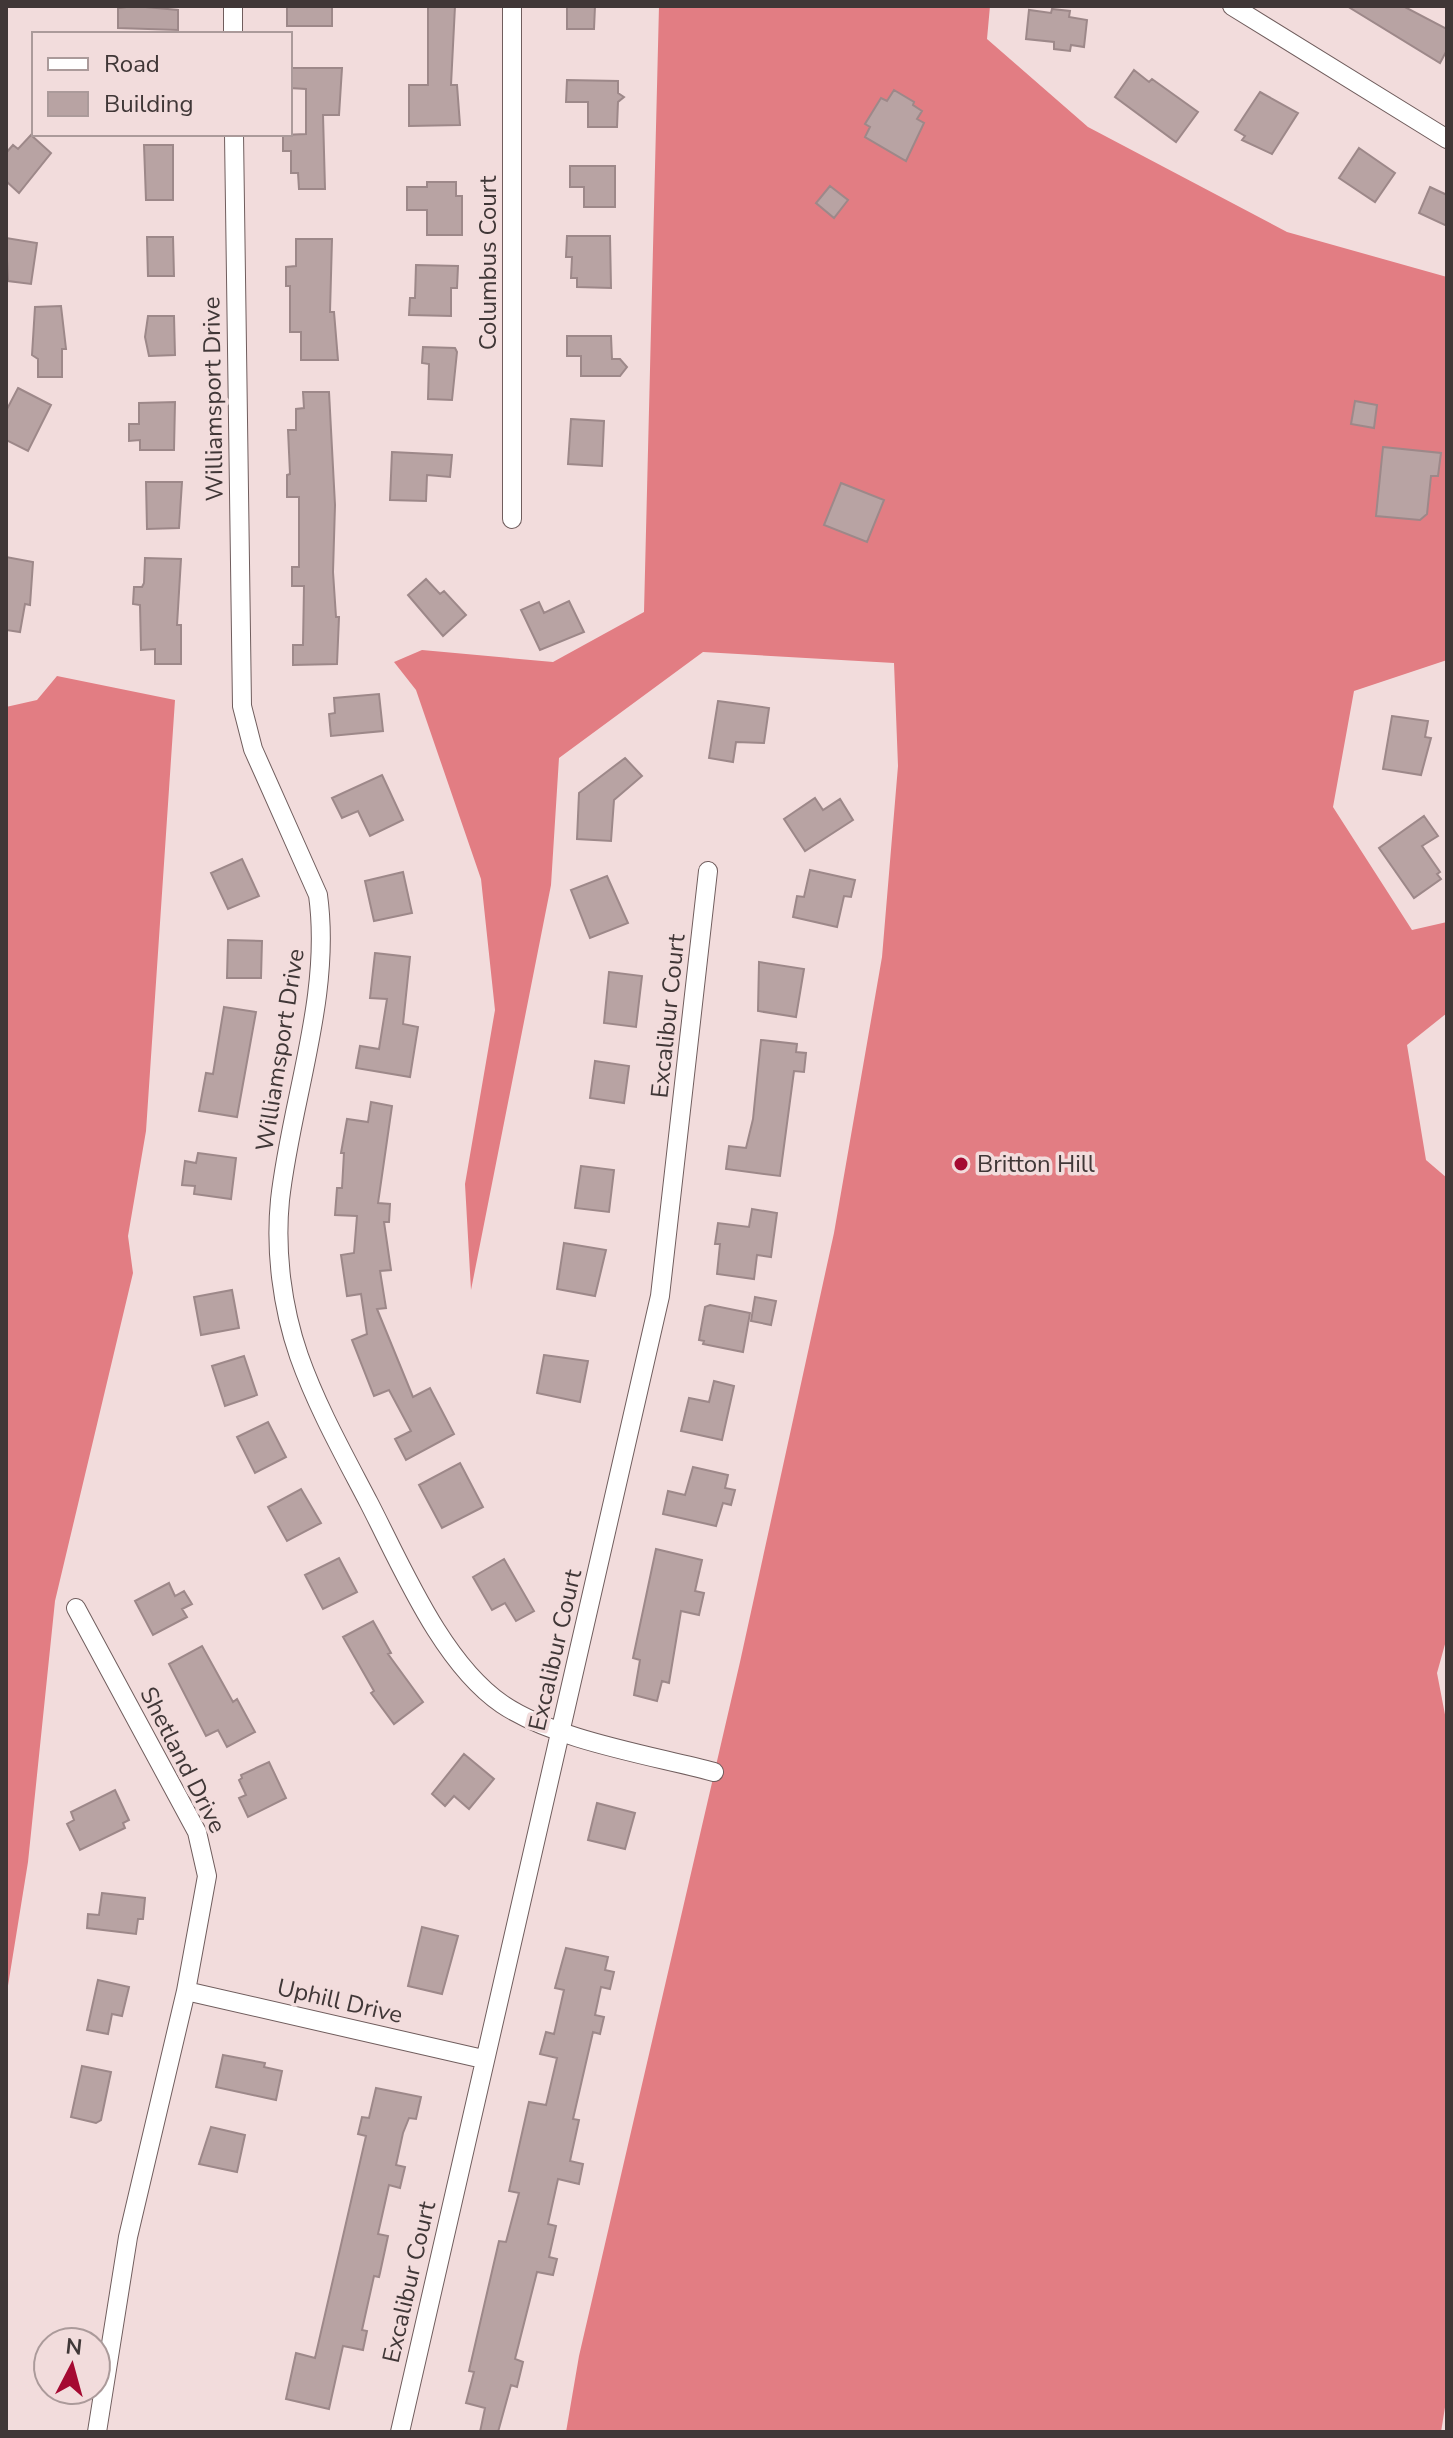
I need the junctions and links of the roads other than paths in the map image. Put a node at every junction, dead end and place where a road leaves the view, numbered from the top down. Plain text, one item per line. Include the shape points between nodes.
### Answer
1 (233, 6) edge
2 (512, 6) edge
3 (1232, 6) edge
4 (233, 32) edge
5 (234, 136) edge
6 (1447, 139) edge
7 (512, 519) dead end
8 (708, 871) dead end
9 (76, 1608) dead end
10 (561, 1731) junction
11 (714, 1772) dead end
12 (186, 1991) junction
13 (483, 2059) junction
14 (97, 2432) edge
15 (400, 2432) edge

1 - 4 street
2 - 7 street, Columbus Court
3 - 6 street
5 - 10 street, Williamsport Drive via 242,706 253,749 318,895 321,921 318,980 280,1201 279,1263 290,1321 330,1429 435,1626 475,1683 530,1720
8 - 10 street, Excalibur Court via 660,1296
9 - 12 street, Shetland Drive via 203,1850 207,1876
10 - 11 street, Williamsport Drive
10 - 13 street, Excalibur Court
12 - 13 street, Uphill Drive
12 - 14 street via 128,2237
13 - 15 street, Excalibur Court

